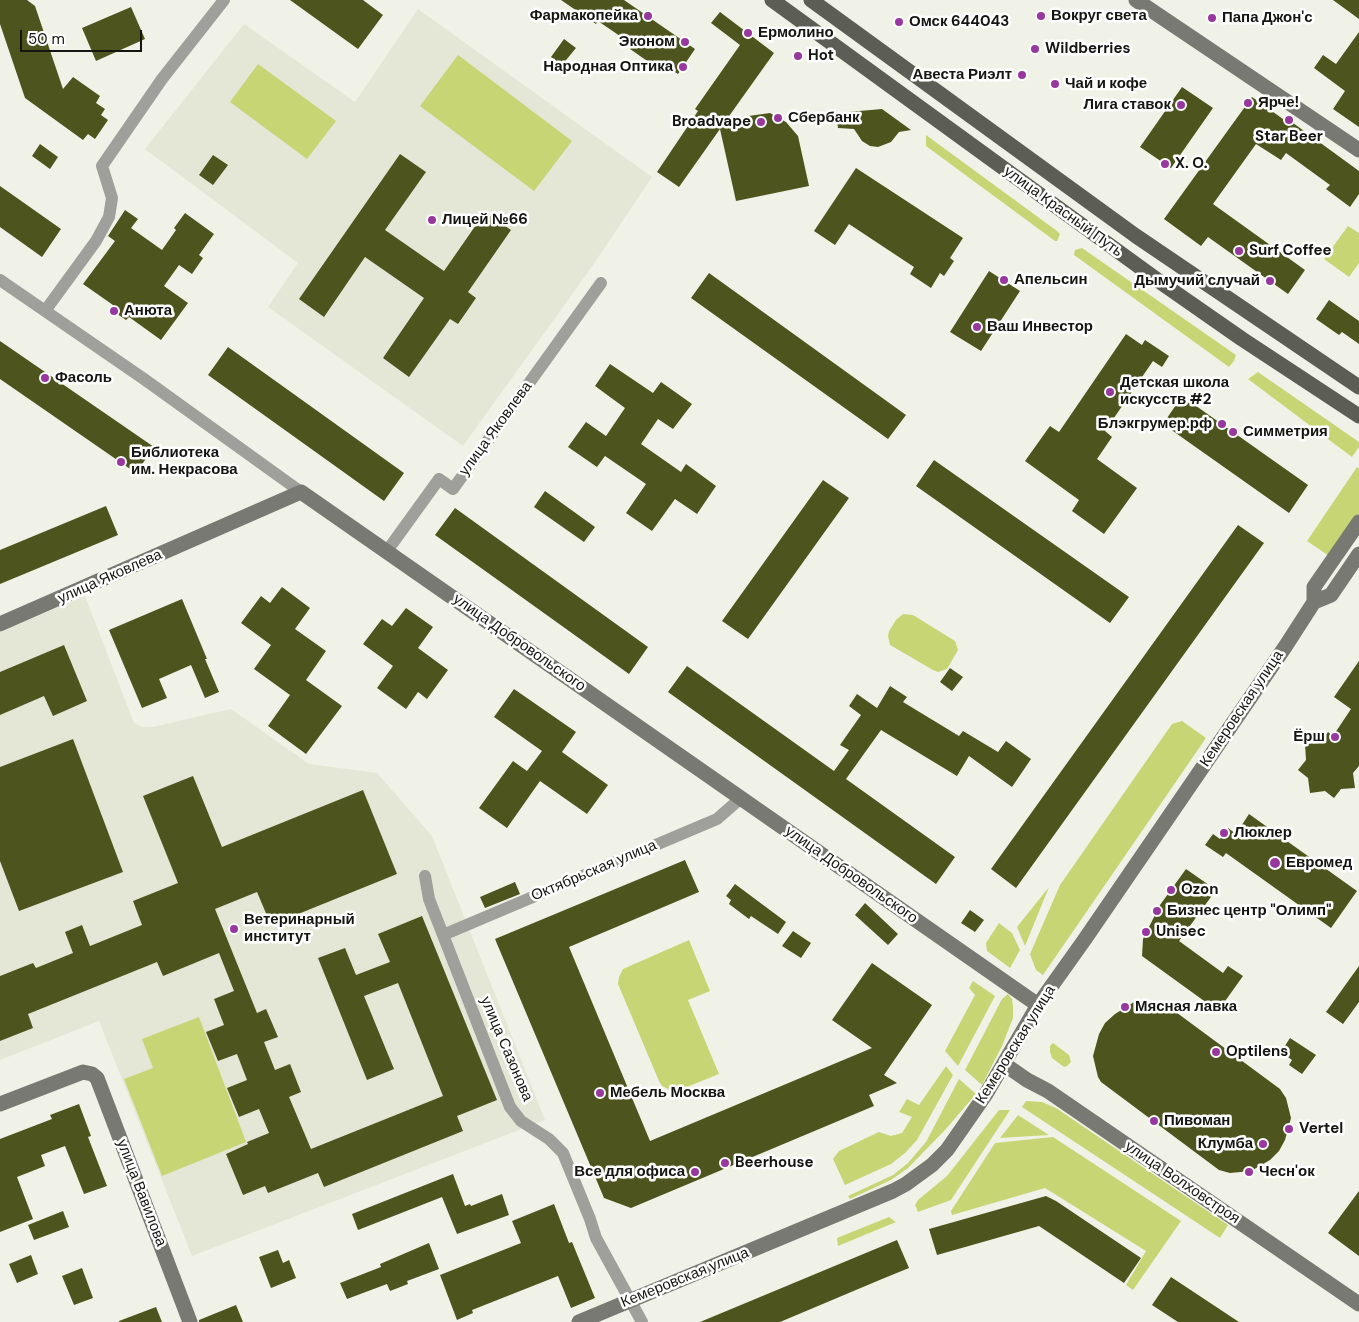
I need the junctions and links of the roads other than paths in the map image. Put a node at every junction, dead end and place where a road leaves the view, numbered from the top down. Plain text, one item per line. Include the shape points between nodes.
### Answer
1 (224, 0) edge
2 (772, 0) edge
3 (811, 0) edge
4 (1136, 0) edge
5 (1359, 150) edge
6 (0, 280) edge
7 (601, 283) dead end
8 (45, 311) junction
9 (1359, 387) edge
10 (1359, 416) edge
11 (301, 492) junction
12 (1359, 522) edge
13 (387, 551) junction
14 (1359, 554) edge
15 (1314, 602) junction
16 (0, 624) edge
17 (740, 798) junction
18 (425, 876) dead end
19 (443, 935) junction
20 (1038, 1005) junction
21 (1004, 1064) junction
22 (0, 1104) edge
23 (630, 1301) junction
24 (1359, 1304) edge
25 (190, 1322) edge
26 (579, 1322) edge
27 (642, 1322) edge

1 - 8 street via 162,79 102,166 112,198 109,217 96,241
2 - 10 main road, улица Красный Путь via 1140,268
3 - 9 main road, улица Красный Путь via 1136,236
4 - 5 street
6 - 8 street, улица Добровольского
7 - 13 street, улица Яковлева via 453,489 439,479
8 - 11 street, улица Добровольского
11 - 13 street, улица Добровольского
11 - 16 street, улица Яковлева
12 - 15 street, Кемеровская улица via 1314,587
13 - 17 street, улица Добровольского
14 - 15 street, Кемеровская улица via 1331,595
15 - 20 street, Кемеровская улица
17 - 19 street, Октябрьская улица via 717,819
17 - 20 street, улица Добровольского
18 - 19 street, улица Сазонова via 429,899
19 - 23 street, улица Сазонова via 510,1107 521,1121 549,1139 563,1153 596,1238
20 - 21 street, Кемеровская улица
21 - 23 street, Кемеровская улица via 947,1150 906,1184
21 - 24 street, улица Волховстроя via 1056,1096
22 - 25 street, улица Вавилова via 83,1072 97,1078
23 - 26 street, Кемеровская улица
23 - 27 street, улица Сазонова

